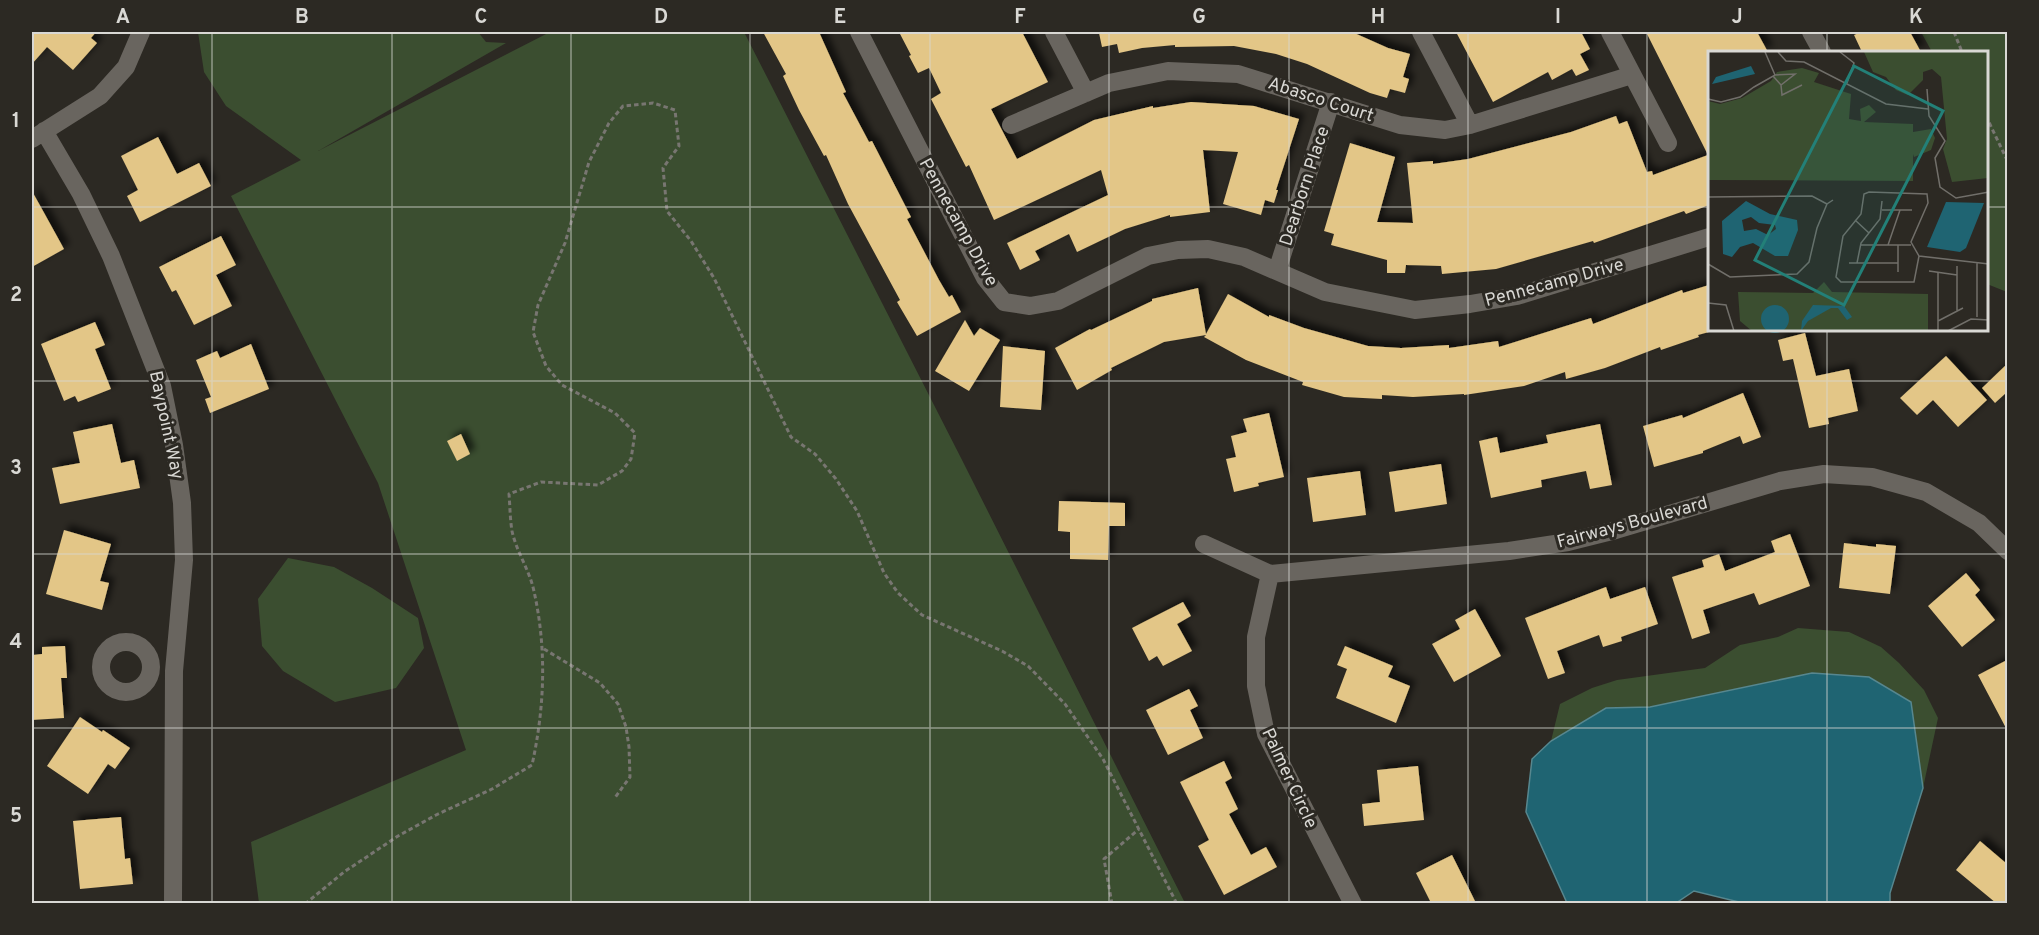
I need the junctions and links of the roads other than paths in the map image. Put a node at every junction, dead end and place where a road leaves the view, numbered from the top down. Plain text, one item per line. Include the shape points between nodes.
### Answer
1 (141, 32) edge
2 (859, 32) edge
3 (1054, 32) edge
4 (1421, 32) edge
5 (1610, 32) edge
6 (1811, 32) edge
7 (1821, 51) edge
8 (1632, 75) junction
9 (1086, 93) junction
10 (1331, 102) junction
11 (1011, 125) dead end
12 (1470, 125) junction
13 (38, 135) edge
14 (1668, 143) dead end
15 (1708, 237) edge
16 (1277, 271) junction
17 (1204, 544) dead end
18 (2007, 550) edge
19 (1270, 574) junction
20 (150, 671) dead end
21 (174, 671) junction
22 (173, 903) edge
23 (1353, 903) edge

1 - 13 street via 126,67 100,96
2 - 16 street, Pennecamp Drive via 985,278 1004,302 1030,306 1058,301 1148,256 1178,250 1208,249 1244,257
3 - 9 street
4 - 12 street
5 - 8 street
6 - 7 street
8 - 12 street, Abasco Court
8 - 14 street
9 - 10 street, Abasco Court via 1109,83 1168,71 1238,74
9 - 11 street, Abasco Court
10 - 12 street, Abasco Court via 1400,125 1445,130
10 - 16 street, Dearborn Place
13 - 21 street, Baypoint Way via 81,194 111,256 162,386 174,445 184,560
15 - 16 street, Pennecamp Drive via 1517,296 1415,310 1325,292
17 - 19 street, Fairways Boulevard
18 - 19 street, Fairways Boulevard via 1978,523 1926,492 1872,477 1824,474 1780,481 1568,542
19 - 23 street, Palmer Circle via 1256,637 1256,686 1266,734
20 - 21 street
21 - 22 street, Baypoint Way

